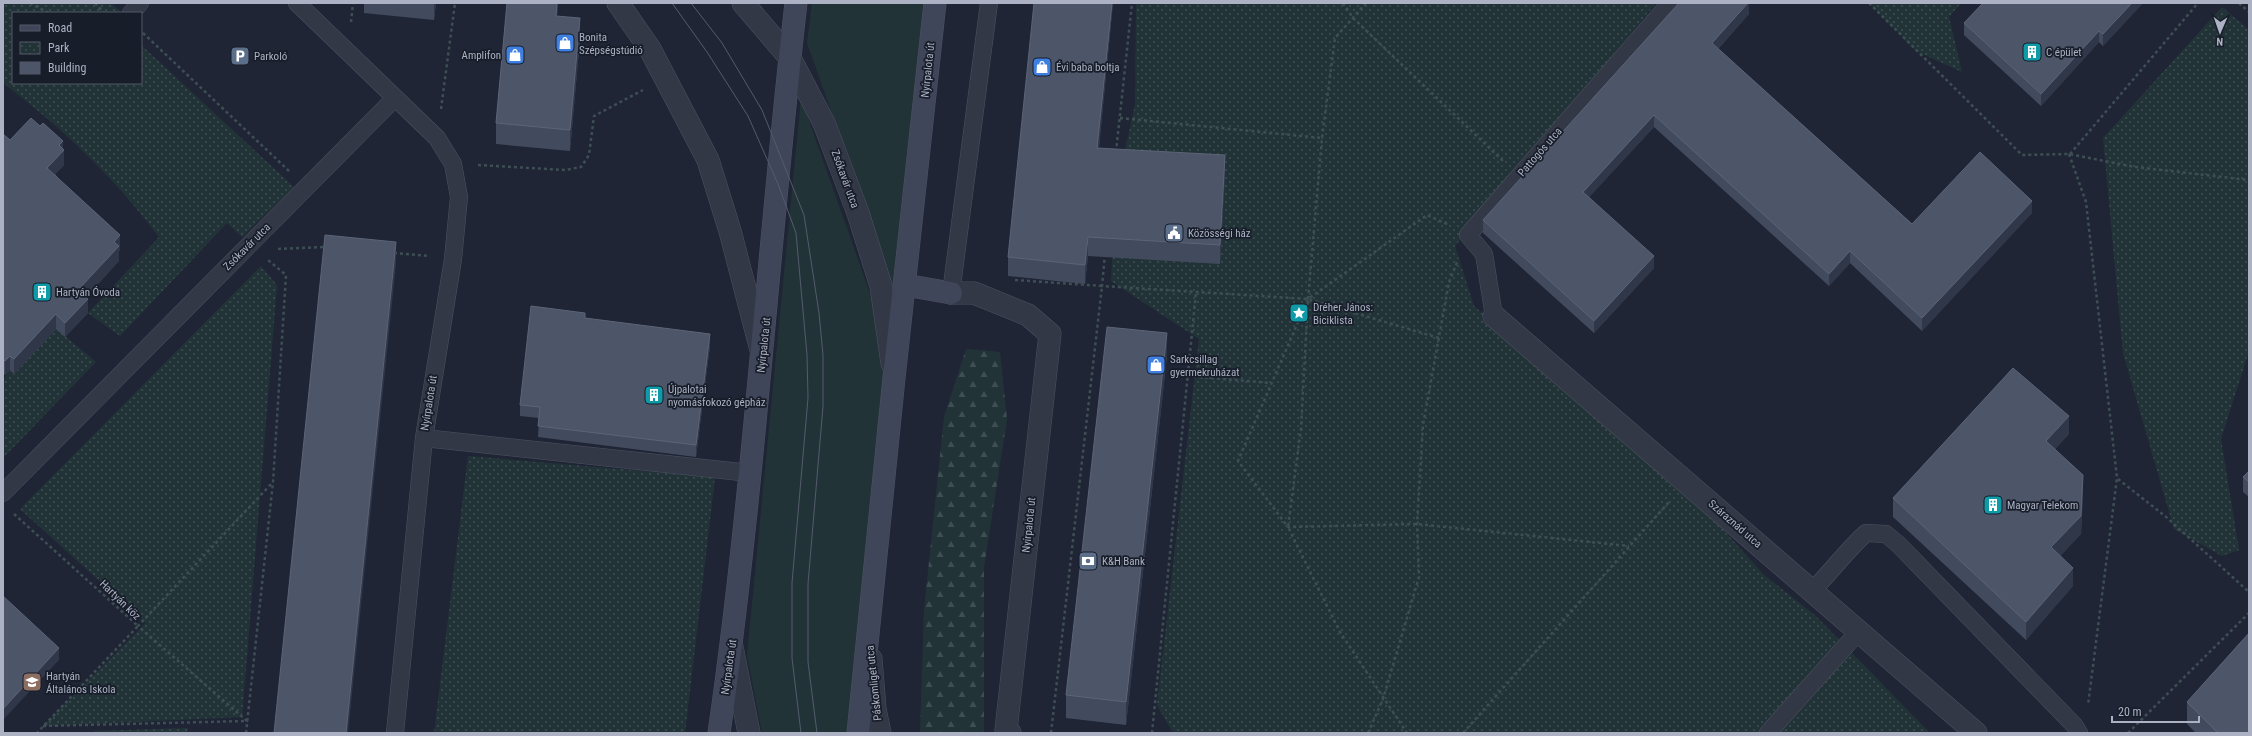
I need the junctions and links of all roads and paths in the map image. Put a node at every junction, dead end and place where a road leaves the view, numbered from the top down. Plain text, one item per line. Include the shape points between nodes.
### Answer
1 (30, 3) edge
2 (95, 3) edge
3 (140, 3) edge
4 (297, 3) edge
5 (455, 3) edge
6 (618, 3) edge
7 (743, 3) edge
8 (796, 3) edge
9 (935, 3) edge
10 (989, 3) edge
11 (1132, 3) edge
12 (1343, 3) edge
13 (1366, 3) edge
14 (1670, 3) edge
15 (1869, 3) edge
16 (2198, 3) edge
17 (2239, 3) edge
18 (47, 12) edge
19 (103, 12) edge
20 (132, 12) edge
21 (2249, 12) edge
22 (1353, 18) junction
23 (142, 32) edge
24 (790, 58) junction
25 (645, 88) dead end
26 (395, 98) junction
27 (1120, 118) junction
28 (437, 138) junction
29 (1322, 138) junction
30 (2069, 154) junction
31 (1116, 156) edge
32 (453, 164) junction
33 (1519, 176) junction
34 (2249, 180) edge
35 (306, 188) junction
36 (1468, 234) junction
37 (253, 247) junction
38 (328, 247) edge
39 (1106, 248) edge
40 (390, 252) edge
41 (453, 259) junction
42 (1010, 279) edge
43 (904, 285) junction
44 (1102, 286) junction
45 (951, 293) junction
46 (1196, 293) junction
47 (1308, 299) junction
48 (1494, 316) joint
49 (1439, 338) junction
50 (763, 358) junction
51 (1187, 376) junction
52 (894, 378) junction
53 (1272, 383) junction
54 (424, 438) junction
55 (750, 473) junction
56 (2117, 478) junction
57 (273, 482) junction
58 (1687, 482) junction
59 (3, 493) edge
60 (9, 509) dead end
61 (1417, 524) junction
62 (1288, 527) junction
63 (1629, 546) junction
64 (1812, 591) junction
65 (2249, 592) edge
66 (2249, 613) edge
67 (138, 626) junction
68 (1859, 631) junction
69 (870, 634) junction
70 (732, 646) junction
71 (1383, 699) junction
72 (2088, 710) dead end
73 (247, 721) junction
74 (44, 726) junction
75 (1008, 731) edge
76 (37, 733) edge
77 (246, 733) edge
78 (395, 733) edge
79 (719, 733) edge
80 (749, 733) edge
81 (858, 733) edge
82 (880, 733) edge
83 (1052, 733) edge
84 (1152, 733) edge
85 (1368, 733) edge
86 (1407, 733) edge
87 (1462, 733) edge
88 (1768, 733) edge
89 (1976, 733) edge
90 (2079, 733) edge
91 (2128, 733) edge

1 - 18 path
2 - 19 path
3 - 20 lane
4 - 26 lane
5 - 28 path
6 - 50 street via 650,49 708,160 730,231
7 - 24 street, Zsókavár utca
8 - 24 main road, Nyírpalota út
9 - 43 main road, Nyírpalota út
10 - 45 lane
11 - 27 path
12 - 22 path
13 - 22 path
14 - 33 lane, Pattogós utca
15 - 30 path via 2022,155
16 - 30 path
17 - 21 path
22 - 29 path via 1335,38
22 - 33 path
23 - 35 path
24 - 50 main road, Nyírpalota út
24 - 52 street, Zsókavár utca via 824,123 858,213 881,286
25 - 32 path via 594,116 589,155 582,167 565,170
26 - 28 lane, Nyírpalota út
26 - 35 lane, Zsókavár utca
27 - 29 path
27 - 31 path
28 - 32 lane, Nyírpalota út
29 - 47 path
30 - 34 path via 2135,167
30 - 56 path via 2086,202
32 - 41 lane, Nyírpalota út via 459,197
33 - 36 lane, Pattogós utca
35 - 37 lane, Zsókavár utca
36 - 47 path via 1427,215
36 - 48 lane via 1484,254
36 - 49 path via 1449,282
37 - 38 path
37 - 57 path via 286,275
37 - 59 lane, Zsókavár utca
39 - 44 path
40 - 41 path
41 - 54 lane, Nyírpalota út
42 - 44 path
43 - 45 main road
43 - 52 main road, Nyírpalota út
44 - 46 path
44 - 83 path
45 - 75 street, Nyírpalota út via 974,293 1028,315 1050,334
46 - 47 path
46 - 51 path
47 - 49 path
47 - 53 path
47 - 62 path via 1301,428
48 - 58 street, Száraznád utca
49 - 61 path via 1423,425
50 - 55 main road, Nyírpalota út
51 - 53 path
51 - 84 path
52 - 69 main road, Nyírpalota út
53 - 62 path via 1238,461
54 - 55 lane
54 - 78 lane, Nyírpalota út
55 - 70 main road, Nyírpalota út
56 - 65 path via 2165,516
56 - 72 path
57 - 67 path
57 - 73 path
58 - 63 path
58 - 64 street, Száraznád utca
60 - 67 path, Hartyán köz
61 - 62 path
61 - 63 path
61 - 71 path via 1419,578
62 - 71 path via 1340,632
63 - 87 path
64 - 68 street, Száraznád utca
64 - 90 lane via 1848,549 1866,533 1886,534
66 - 91 path
67 - 73 path
67 - 74 path, Hartyán köz
68 - 88 lane
68 - 89 street, Száraznád utca
69 - 81 main road, Nyírpalota út
69 - 82 street, Páskomliget utca via 875,709
70 - 79 main road, Nyírpalota út
70 - 80 street
71 - 85 path
71 - 86 path
73 - 74 path
73 - 77 path
74 - 76 path, Hartyán köz

